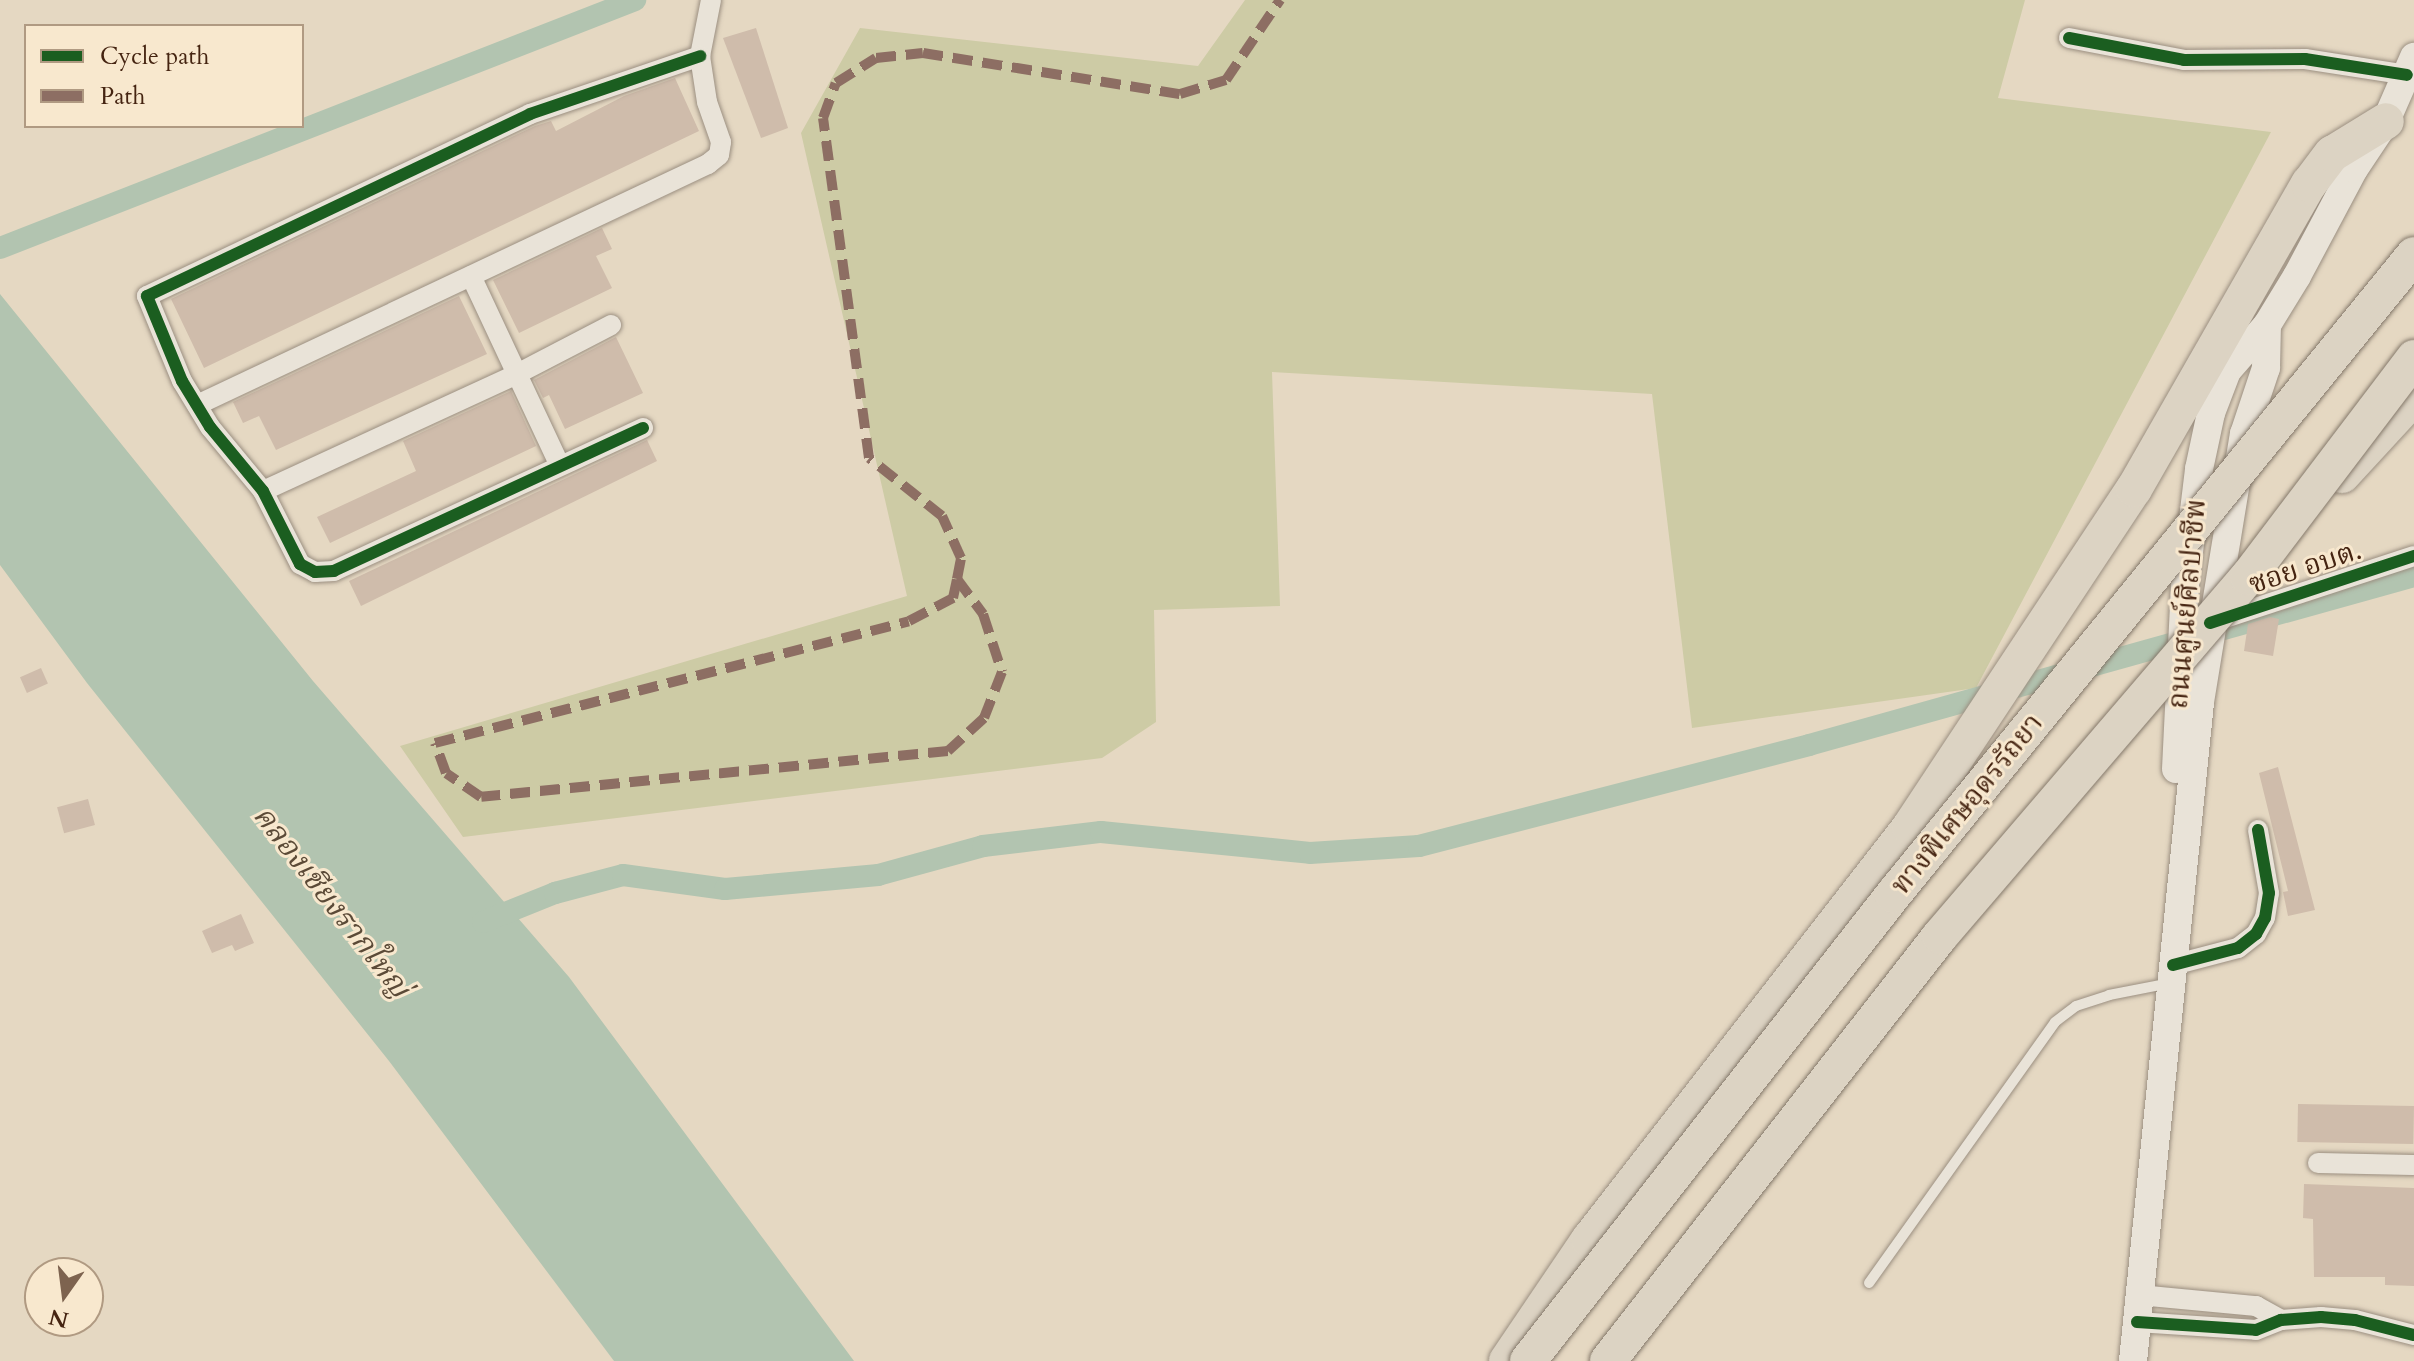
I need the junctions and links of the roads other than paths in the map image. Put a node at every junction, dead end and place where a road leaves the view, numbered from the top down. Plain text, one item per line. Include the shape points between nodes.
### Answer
1 (711, 0) edge
2 (2069, 38) dead end
3 (700, 56) junction
4 (2411, 66) edge
5 (2386, 121) junction
6 (2414, 255) edge
7 (471, 276) junction
8 (611, 325) dead end
9 (2267, 325) junction
10 (2414, 358) edge
11 (517, 374) junction
12 (2414, 397) edge
13 (197, 405) junction
14 (643, 428) dead end
15 (559, 464) junction
16 (263, 491) junction
17 (2414, 556) edge
18 (2248, 577) junction
19 (2210, 623) junction
20 (2258, 830) dead end
21 (2178, 902) junction
22 (2172, 973) junction
23 (2318, 1163) dead end
24 (2414, 1165) edge
25 (1869, 1283) dead end
26 (2208, 1301) junction
27 (2138, 1309) junction
28 (2281, 1320) junction
29 (2206, 1327) junction
30 (2414, 1335) edge
31 (1507, 1361) edge
32 (1528, 1361) edge
33 (1608, 1361) edge
34 (2133, 1361) edge

1 - 3 street
2 - 4 street via 2184,60 2305,59
3 - 7 street via 707,102 721,142 719,155
3 - 13 street via 530,114 147,296
4 - 5 main road, ถนนศูนย์ศิลปาชีพ
5 - 9 main road, ถนนศูนย์ศิลปาชีพ
5 - 31 highway via 2332,154 2309,184 2134,489 1910,827 1589,1240
6 - 32 highway, ทางพิเศษอุดรรัถยา, bridge via 1893,895
7 - 11 street
7 - 13 street
8 - 11 street
9 - 19 main road, ถนนศูนย์ศิลปาชีพ via 2266,368 2244,434
9 - 21 main road, ถนนศูนย์ศิลปาชีพ via 2227,371 2199,469 2178,691
10 - 18 highway, bridge
11 - 15 street
11 - 16 street
12 - 18 highway, bridge
13 - 16 street
14 - 15 street
15 - 16 street via 334,571 315,572 300,564
17 - 19 street, ซอย อบต.
18 - 33 highway, bridge via 1940,936
19 - 21 main road, ถนนศูนย์ศิลปาชีพ
20 - 22 street via 2269,893 2256,934 2238,948
21 - 22 main road, ถนนศูนย์ศิลปาชีพ
22 - 25 lane via 2076,1006 2055,1022
22 - 27 main road, ถนนศูนย์ศิลปาชีพ
23 - 24 street
26 - 27 street
26 - 28 street via 2256,1306
26 - 29 street
27 - 29 street
27 - 34 main road, ถนนศูนย์ศิลปาชีพ
28 - 29 street via 2256,1330
28 - 30 street via 2355,1320

